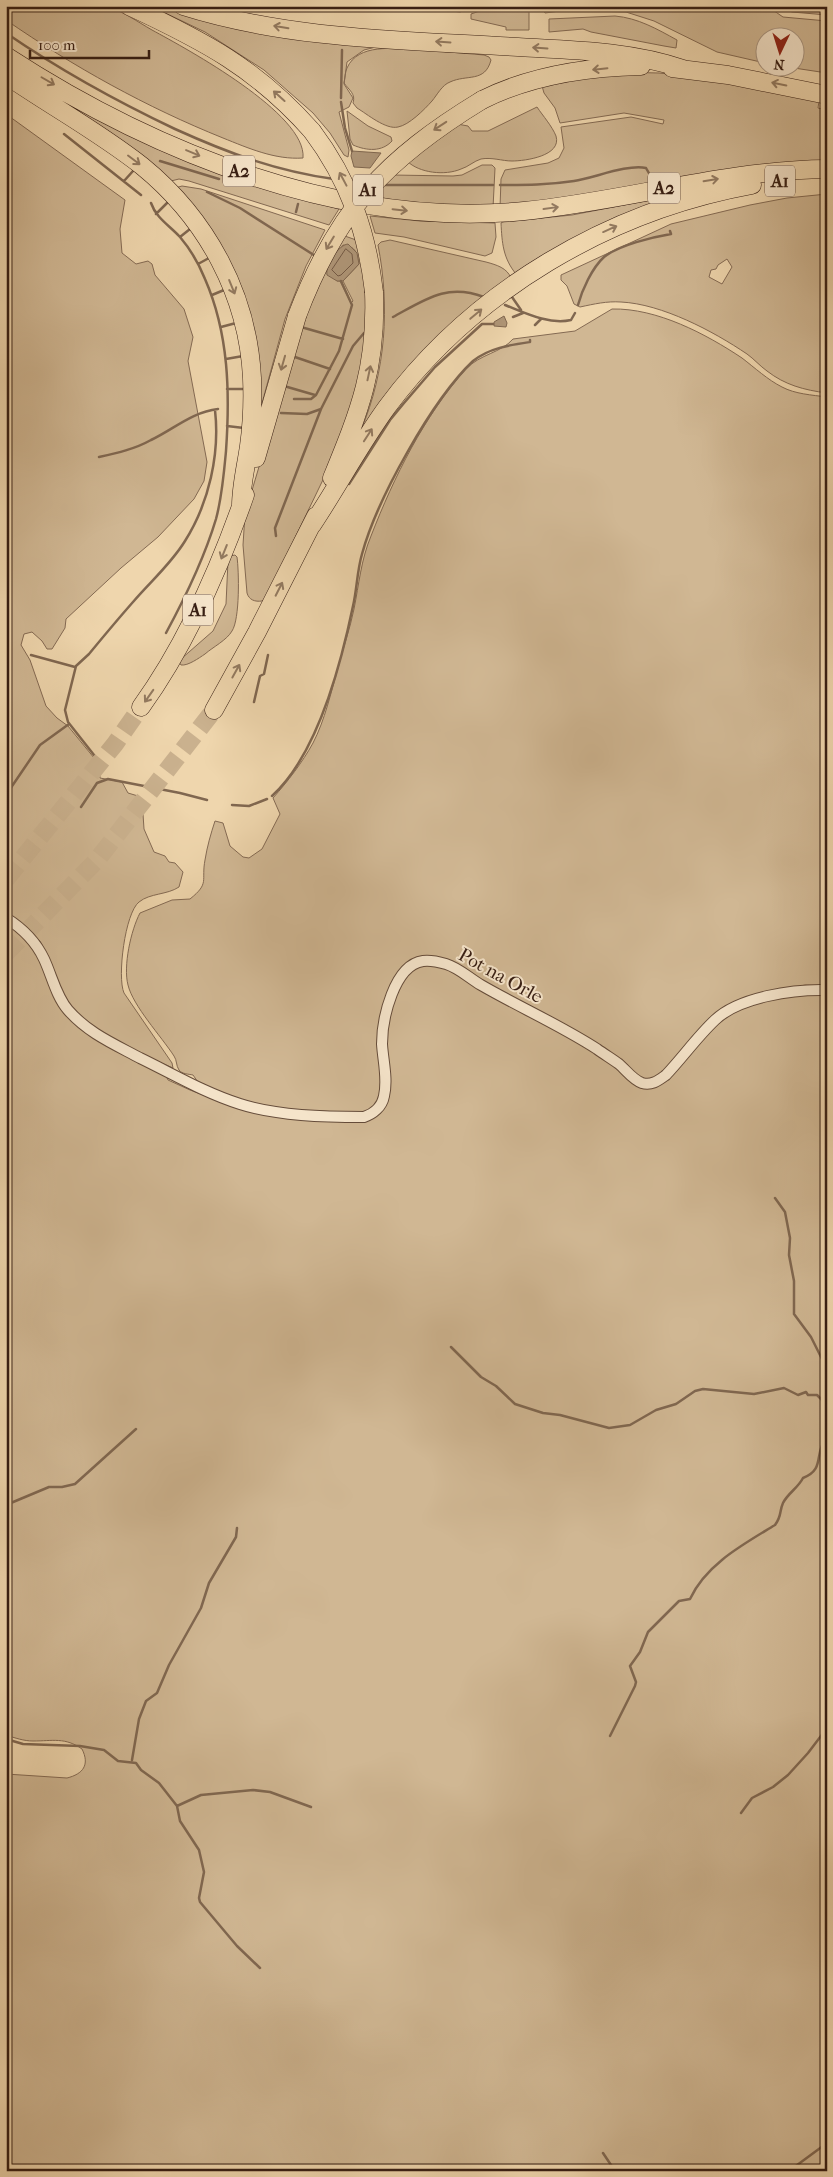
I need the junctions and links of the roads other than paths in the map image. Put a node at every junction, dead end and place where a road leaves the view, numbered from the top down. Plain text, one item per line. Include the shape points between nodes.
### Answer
1 (129, 6) edge
2 (183, 6) edge
3 (6, 56) edge
4 (683, 69) junction
5 (6, 76) edge
6 (827, 94) edge
7 (827, 169) edge
8 (827, 177) edge
9 (241, 506) junction
10 (312, 525) junction
11 (142, 708) tunnel mouth
12 (214, 710) tunnel mouth
13 (6, 918) edge
14 (827, 990) edge

10 -> 1 highway, bridge via 348,439 366,385 375,336 374,292 367,244 354,202 312,130 280,96 242,66
4 -> 2 highway via 650,59 597,52 309,31 233,19
3 -> 7 highway, A2 via 129,124 207,159 315,195 377,207 438,213 498,213 584,203 749,174
6 -> 4 highway, A1
4 -> 9 highway, A1, bridge via 622,67 580,71 520,85 482,100 420,140 388,168 360,199 325,252 297,316
5 -> 9 highway via 142,166 174,195 212,246 239,304 251,365 251,429 242,477
10 -> 8 highway, A1 via 376,423 415,373 460,328 519,281 581,243 660,210 750,186
9 -> 11 highway, A1 via 197,613
12 -> 10 highway, A1
13 - 14 street, Pot na Orle via 36,944 60,998 88,1030 213,1094 242,1105 276,1112 364,1117 380,1106 384,1098 382,1042 389,1001 404,972 422,961 458,969 596,1048 642,1083 649,1084 666,1075 715,1020 737,1005 791,992

